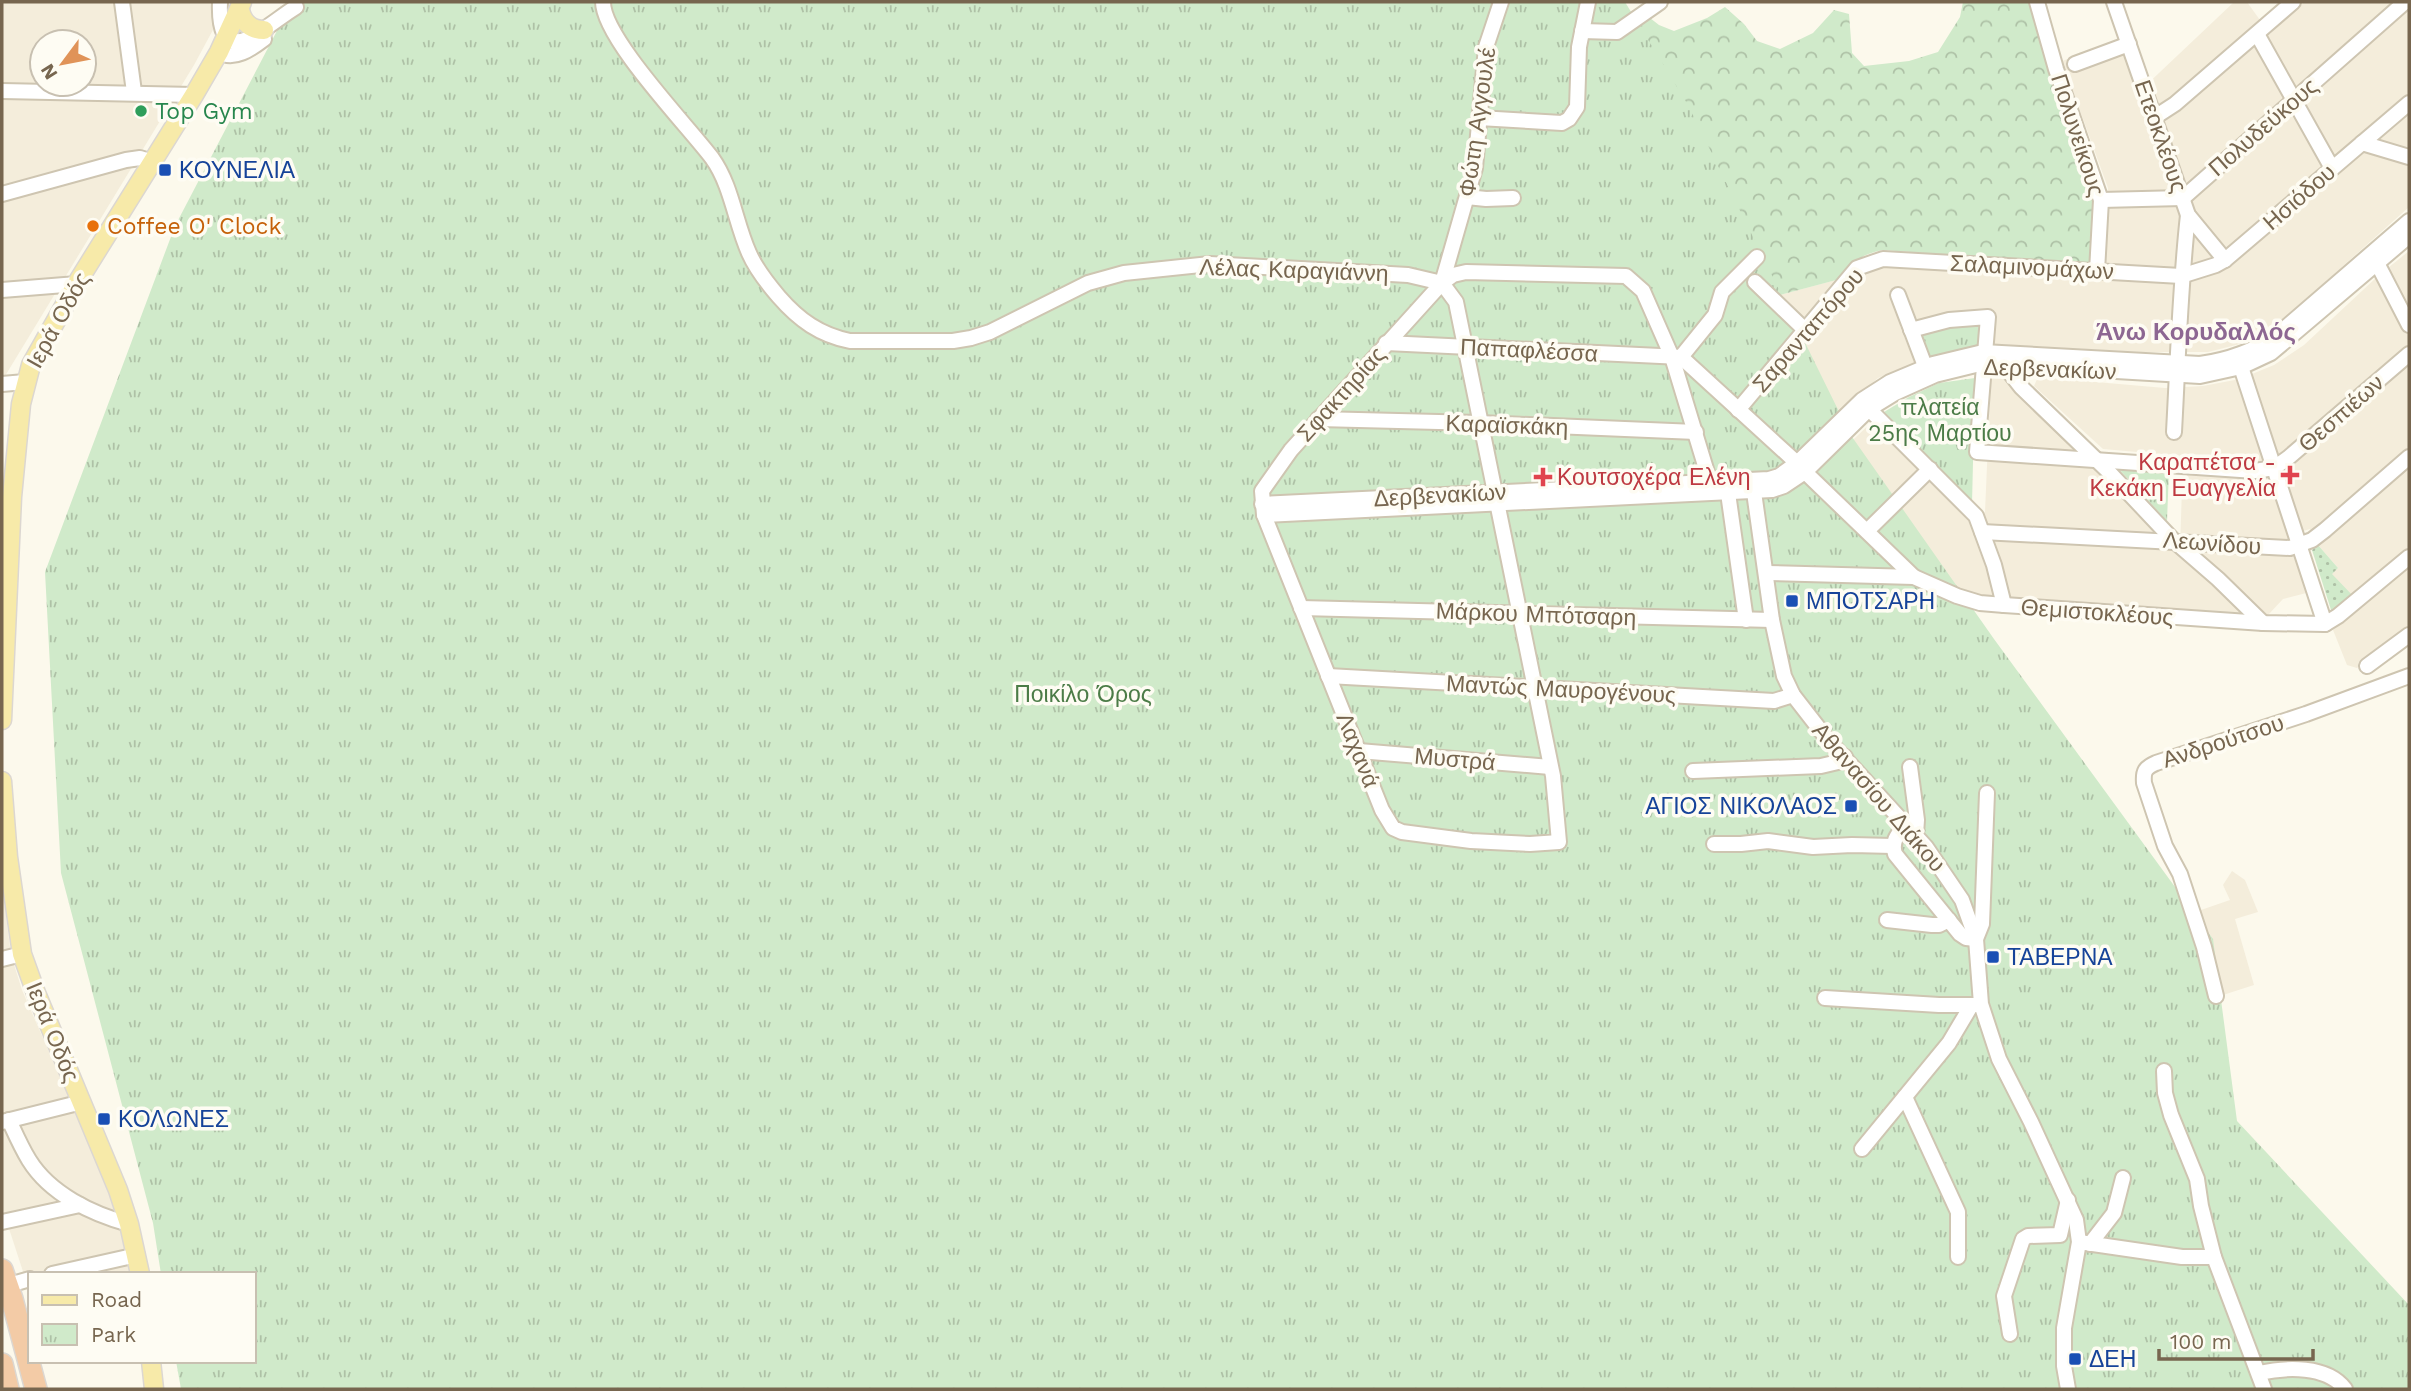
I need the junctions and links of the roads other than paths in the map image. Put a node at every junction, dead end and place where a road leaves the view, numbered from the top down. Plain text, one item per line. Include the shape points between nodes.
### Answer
1 (122, 2) edge
2 (220, 2) edge
3 (604, 2) edge
4 (1501, 2) edge
5 (1588, 2) edge
6 (1660, 2) edge
7 (2037, 2) edge
8 (2114, 2) edge
9 (2293, 2) edge
10 (2405, 2) edge
11 (299, 4) edge
12 (242, 5) edge
13 (264, 30) junction
14 (1582, 31) junction
15 (2257, 34) junction
16 (223, 44) junction
17 (2129, 44) junction
18 (2075, 64) dead end
19 (2, 91) edge
20 (134, 92) junction
21 (194, 94) junction
22 (2294, 100) junction
23 (2409, 103) edge
24 (2155, 117) junction
25 (1479, 118) junction
26 (2362, 143) junction
27 (2409, 157) edge
28 (153, 162) junction
29 (109, 166) junction
30 (2332, 168) junction
31 (141, 180) junction
32 (2, 194) edge
33 (1467, 197) junction
34 (1513, 198) dead end
35 (2183, 198) junction
36 (2101, 200) junction
37 (2188, 215) junction
38 (2409, 221) edge
39 (2409, 236) edge
40 (1757, 257) dead end
41 (1883, 259) joint
42 (2225, 260) junction
43 (2377, 263) junction
44 (2097, 271) junction
45 (2181, 276) junction
46 (1755, 282) dead end
47 (1442, 283) junction
48 (77, 284) junction
49 (2, 290) edge
50 (1898, 295) dead end
51 (2409, 325) edge
52 (1804, 329) junction
53 (1912, 330) junction
54 (1386, 342) junction
55 (1465, 347) junction
56 (2409, 354) edge
57 (1677, 357) junction
58 (1983, 357) junction
59 (2003, 364) junction
60 (1925, 366) junction
61 (2241, 367) junction
62 (2178, 370) junction
63 (26, 382) junction
64 (2, 384) edge
65 (1869, 409) junction
66 (1738, 410) junction
67 (1318, 419) junction
68 (1479, 423) junction
69 (1696, 432) junction
70 (2174, 432) dead end
71 (2409, 457) edge
72 (2095, 460) junction
73 (1801, 467) junction
74 (2274, 468) junction
75 (1930, 469) junction
76 (1710, 482) junction
77 (1753, 486) junction
78 (1727, 487) junction
79 (1497, 498) junction
80 (1263, 510) junction
81 (1867, 531) junction
82 (1982, 532) junction
83 (2173, 540) junction
84 (2299, 546) junction
85 (2409, 556) edge
86 (1767, 573) junction
87 (1914, 577) junction
88 (2004, 605) junction
89 (1301, 608) junction
90 (1518, 613) junction
91 (1746, 620) junction
92 (1772, 620) junction
93 (2263, 622) junction
94 (2325, 624) junction
95 (2409, 635) edge
96 (2367, 666) dead end
97 (1328, 676) junction
98 (2409, 676) edge
99 (2, 683) edge
100 (1533, 687) junction
101 (1793, 695) junction
102 (2, 720) edge
103 (1359, 751) junction
104 (1844, 757) junction
105 (1550, 766) junction
106 (1910, 767) dead end
107 (1693, 771) dead end
108 (2, 781) edge
109 (2, 788) edge
110 (1987, 793) dead end
111 (1911, 829) junction
112 (1714, 844) dead end
113 (1893, 846) junction
114 (1887, 920) dead end
115 (1949, 920) junction
116 (1976, 939) junction
117 (22, 954) junction
118 (2, 959) edge
119 (2216, 996) dead end
120 (1825, 998) dead end
121 (1976, 1005) junction
122 (2164, 1071) dead end
123 (1905, 1097) junction
124 (82, 1102) junction
125 (5, 1121) edge
126 (1861, 1149) dead end
127 (2123, 1178) dead end
128 (2068, 1200) junction
129 (80, 1205) junction
130 (2, 1222) edge
131 (129, 1224) junction
132 (2085, 1243) junction
133 (137, 1255) junction
134 (1958, 1257) dead end
135 (2214, 1257) junction
136 (61, 1272) edge
137 (140, 1272) edge
138 (28, 1279) edge
139 (4, 1281) edge
140 (2010, 1334) dead end
141 (28, 1362) edge
142 (28, 1363) edge
143 (151, 1363) edge
144 (2, 1364) edge
145 (2259, 1373) junction
146 (8, 1389) edge
147 (36, 1389) edge
148 (154, 1389) edge
149 (2068, 1389) edge
150 (2264, 1389) edge
151 (2344, 1389) edge

1 - 20 street
2 - 16 street
3 - 47 street, Λέλας Καραγιάννη via 613,34 713,160 757,268 806,323 834,337 850,341 971,338 1088,284 1124,273 1210,264 1408,275
4 - 25 street, Φώτη Αγγουλέ via 1486,47
5 - 14 street
6 - 14 street via 1617,32
7 - 36 street, Πολυνείκους
8 - 17 street, Ετεοκλέους
9 - 15 street
10 - 22 street, Πολυδεύκους
11 - 13 street
11 - 16 street via 276,30 249,50 229,56
12 - 13 main road via 249,26
12 - 16 main road, Ιερά Οδός
13 - 16 street
14 - 25 street via 1577,107 1569,118 1562,123 1541,123
15 - 22 street
15 - 24 street
16 - 21 main road, Ιερά Οδός
17 - 18 street
17 - 24 street, Ετεοκλέους
19 - 20 street
20 - 21 street
21 - 28 main road, Ιερά Οδός
22 - 30 street
22 - 35 street, Πολυδεύκους
23 - 26 street, Ησιόδου
24 - 35 street, Ετεοκλέους
25 - 33 street, Φώτη Αγγουλέ via 1475,168
26 - 27 street
26 - 30 street, Ησιόδου
28 - 29 street via 140,158
28 - 31 main road, Ιερά Οδός
29 - 31 street via 126,168
29 - 32 street
30 - 42 street, Ησιόδου
31 - 48 main road, Ιερά Οδός
33 - 34 street
33 - 47 street, Φώτη Αγγουλέ
35 - 36 street
35 - 37 street, Ετεοκλέους
36 - 44 street, Πολυνείκους
37 - 42 street, Ετεοκλέους
37 - 45 street
38 - 62 street, Δερβενακίων via 2263,345 2218,362
39 - 43 street, Δερβενακίων
40 - 57 street via 1722,292 1715,316
41 - 44 street, Σαλαμινομάχων
41 - 52 street, Σαρανταπόρου via 1857,268
42 - 45 street, Ησιόδου
43 - 51 street
43 - 61 street, Δερβενακίων via 2283,345
44 - 45 street, Σαλαμινομάχων
45 - 62 street
46 - 52 street
47 - 54 street, Σφακτηρίας
47 - 55 street via 1456,302
47 - 57 street via 1466,272 1626,276 1643,291
48 - 49 street
48 - 63 main road, Ιερά Οδός via 38,350
50 - 53 street
52 - 66 street, Σαρανταπόρου
53 - 58 street via 1949,320 1988,317
53 - 60 street
54 - 55 street, Παπαφλέσσα
54 - 67 street, Σφακτηρίας
55 - 57 street, Παπαφλέσσα
55 - 68 street
56 - 74 street, Θεσπιέων
57 - 66 street
57 - 69 street
58 - 59 street, Δερβενακίων
58 - 60 street, Δερβενακίων
58 - 62 street, Δερβενακίων
58 - 65 street, Δερβενακίων via 1925,378
58 - 72 street via 1977,452
59 - 62 street, Δερβενακίων
59 - 72 street
60 - 73 street, Δερβενακίων via 1862,400
61 - 62 street, Δερβενακίων via 2210,374
61 - 74 street
62 - 70 street
63 - 64 street
63 - 99 main road, Ιερά Οδός via 12,497
65 - 73 street, Δερβενακίων
65 - 75 street
66 - 73 street
67 - 68 street, Καραϊσκάκη
67 - 80 street, Σφακτηρίας via 1268,481 1262,491
68 - 69 street, Καραϊσκάκη
68 - 79 street
69 - 76 street
71 - 84 street via 2325,530
72 - 74 street via 2255,471
72 - 83 street
73 - 77 street, Δερβενακίων via 1784,486 1772,490
73 - 81 street
74 - 84 street
75 - 81 street
75 - 82 street via 1976,516
76 - 78 street, Δερβενακίων
76 - 79 street, Δερβενακίων
77 - 78 street, Δερβενακίων
77 - 86 street, Αθανασίου Διάκου
78 - 79 street, Δερβενακίων
78 - 91 street
79 - 80 street, Δερβενακίων
79 - 90 street
80 - 89 street, Λαχανά
81 - 87 street
82 - 83 street, Λεωνίδου
82 - 88 street
83 - 84 street, Λεωνίδου
83 - 93 street
84 - 94 street
85 - 94 street
86 - 87 street, Θεμιστοκλέους
86 - 92 street, Αθανασίου Διάκου
87 - 88 street, Θεμιστοκλέους via 1957,596
88 - 93 street, Θεμιστοκλέους
89 - 90 street, Μάρκου Μπότσαρη
89 - 97 street, Λαχανά
90 - 91 street, Μάρκου Μπότσαρη
90 - 100 street
91 - 92 street, Μάρκου Μπότσαρη
92 - 101 street, Αθανασίου Διάκου via 1784,676
93 - 94 street, Θεμιστοκλέους
95 - 96 street
97 - 100 street, Μαντώς Μαυρογένους
97 - 103 street, Λαχανά
98 - 119 street, Ανδρούτσου via 2146,768 2148,796 2180,874
99 - 102 main road, Ιερά Οδός
100 - 101 street, Μαντώς Μαυρογένους via 1774,701
100 - 105 street
101 - 104 street, Αθανασίου Διάκου
103 - 105 street, Μυστρά
103 - 105 street, Λαχανά via 1393,828 1413,835 1471,841 1559,842
104 - 107 street via 1821,766
104 - 111 street, Αθανασίου Διάκου
106 - 111 street via 1917,820
108 - 109 main road, Ιερά Οδός
109 - 117 main road, Ιερά Οδός
110 - 116 street via 1982,924
111 - 113 street via 1895,838
111 - 116 street, Αθανασίου Διάκου via 1962,900
112 - 113 street via 1768,841 1813,847
113 - 115 street
114 - 115 street via 1939,925
115 - 116 street via 1960,934
116 - 121 street, Αθανασίου Διάκου
117 - 118 street
117 - 124 main road, Ιερά Οδός
120 - 121 street
121 - 123 street
121 - 128 street, Αθανασίου Διάκου
122 - 135 street via 2165,1093 2197,1179
123 - 126 street
123 - 134 street via 1958,1212
124 - 125 street
124 - 131 main road, Ιερά Οδός
125 - 129 street via 38,1172
127 - 132 street via 2114,1213
128 - 132 street, Αθανασίου Διάκου
128 - 140 street via 2060,1235 2023,1239 2004,1296
129 - 130 street
129 - 131 street
131 - 133 main road, Ιερά Οδός
132 - 135 street
132 - 149 street, Αθανασίου Διάκου via 2064,1328
133 - 136 street
133 - 137 main road, Ιερά Οδός
135 - 145 street
138 - 139 street
139 - 141 highway
142 - 147 highway
143 - 148 main road
144 - 146 highway
145 - 150 street
145 - 151 street via 2277,1369 2325,1373

